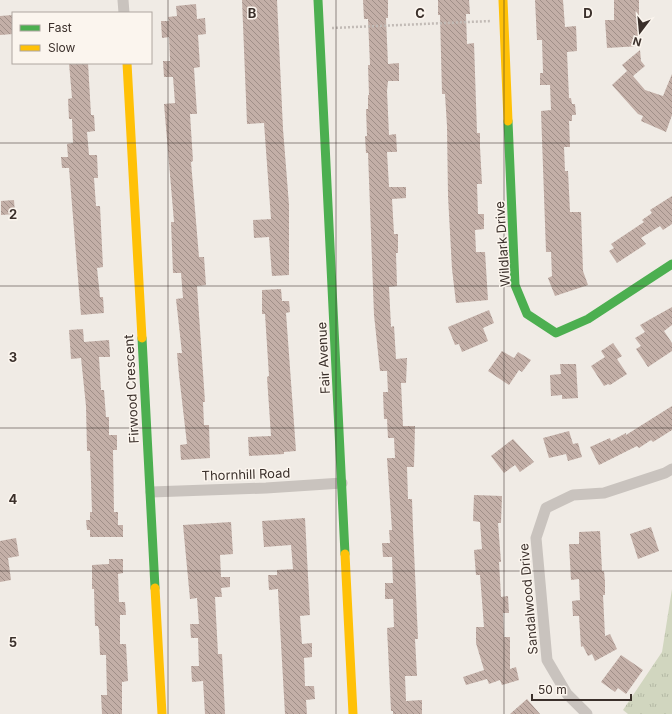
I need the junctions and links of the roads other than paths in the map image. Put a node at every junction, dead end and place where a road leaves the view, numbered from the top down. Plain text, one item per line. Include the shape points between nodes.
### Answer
1 (123, 0) edge
2 (318, 0) edge
3 (503, 0) edge
4 (124, 12) edge
5 (127, 64) edge
6 (672, 264) edge
7 (672, 469) edge
8 (342, 483) junction
9 (151, 492) junction
10 (162, 714) edge
11 (353, 714) edge
12 (587, 714) edge

1 - 4 street
2 - 8 street, Fair Avenue
3 - 6 street, Wildlark Drive via 515,285 527,314 556,333 588,319
5 - 9 street, Firwood Crescent
7 - 12 street, Sandalwood Drive via 604,493 572,495 546,508 536,538 547,660 567,694
8 - 9 street, Thornhill Road
8 - 11 street, Fair Avenue
9 - 10 street, Firwood Crescent

